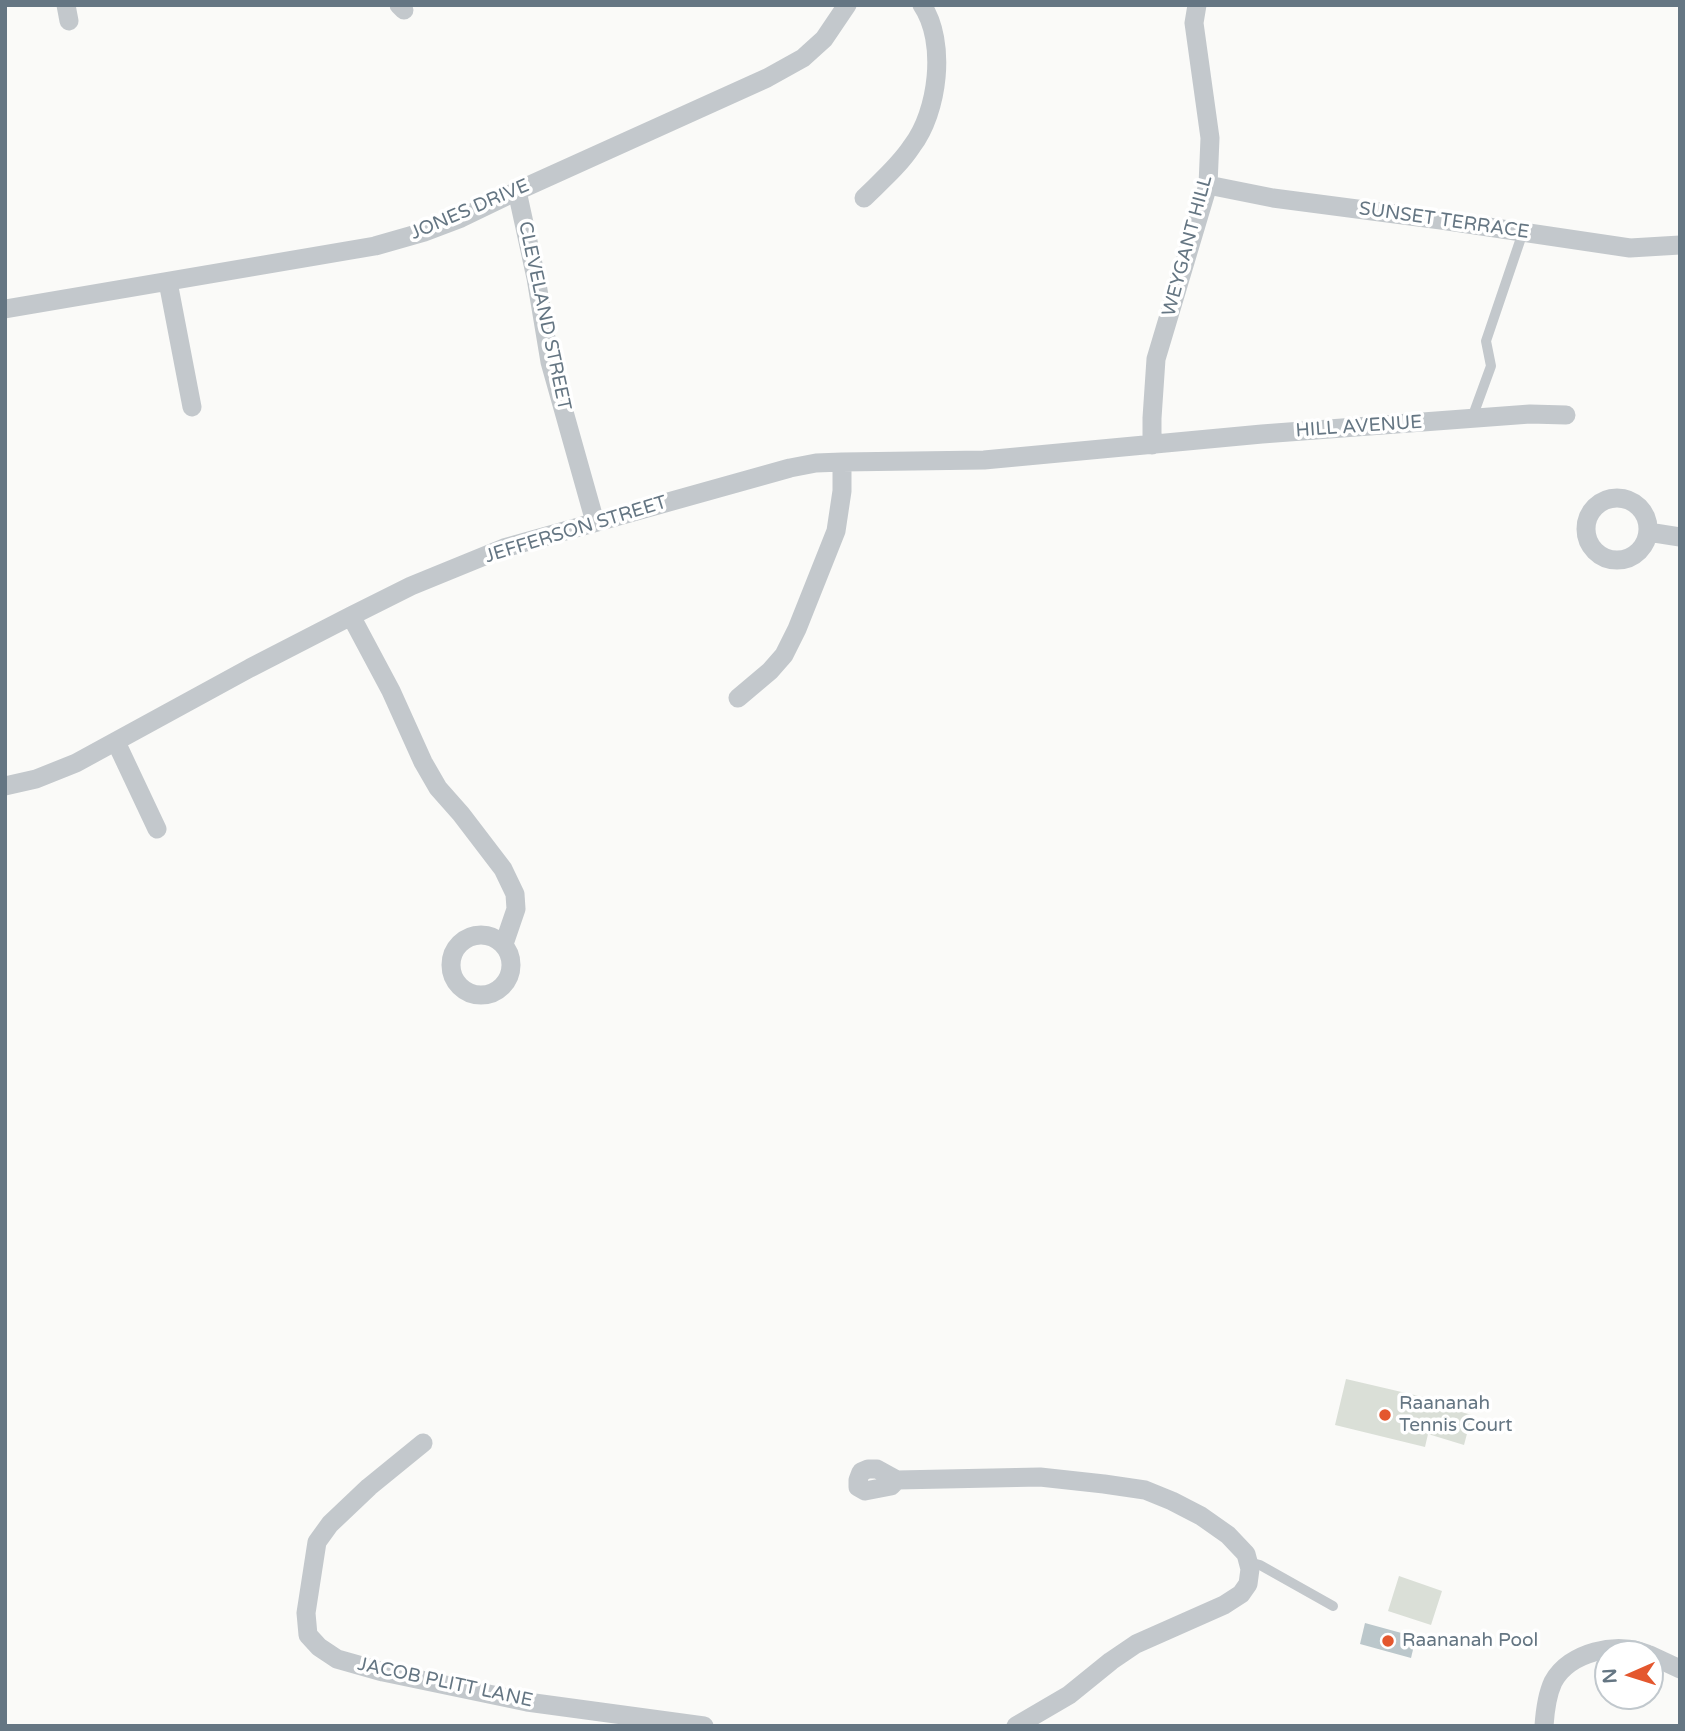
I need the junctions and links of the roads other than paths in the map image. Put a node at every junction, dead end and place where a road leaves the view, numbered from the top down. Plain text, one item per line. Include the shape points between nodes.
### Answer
1 (847, 5) edge
2 (922, 5) edge
3 (1197, 5) edge
4 (1208, 185) junction
5 (517, 191) junction
6 (864, 198) dead end
7 (1523, 232) junction
8 (1680, 245) edge
9 (168, 282) junction
10 (5, 309) edge
11 (192, 407) dead end
12 (1566, 415) dead end
13 (1472, 418) junction
14 (1152, 445) junction
15 (842, 462) junction
16 (595, 522) junction
17 (1648, 532) dead end
18 (1680, 537) edge
19 (351, 616) junction
20 (738, 698) dead end
21 (116, 742) junction
22 (5, 786) edge
23 (157, 829) dead end
24 (504, 944) dead end
25 (423, 1443) dead end
26 (897, 1480) dead end
27 (1247, 1558) junction
28 (1333, 1606) dead end
29 (1594, 1652) edge
30 (1664, 1662) edge
31 (1680, 1670) edge
32 (704, 1726) edge
33 (1016, 1726) edge
34 (1544, 1726) edge

1 - 5 street, JONES DRIVE via 824,39 803,58 768,78
2 - 6 street via 937,54 931,104 914,144
3 - 4 street, WEYGANT HILL via 1195,23 1210,138
4 - 7 street, SUNSET TERRACE
4 - 14 street, WEYGANT HILL via 1156,359
5 - 9 street, JONES DRIVE via 461,218 375,246
5 - 16 street, CLEVELAND STREET via 550,362
7 - 8 street, SUNSET TERRACE via 1630,248
7 - 13 lane via 1486,341 1491,366
9 - 10 street, JONES DRIVE
9 - 11 street
12 - 13 street, HILL AVENUE
13 - 14 street, HILL AVENUE
14 - 15 street, JEFFERSON STREET via 984,460
15 - 16 street, JEFFERSON STREET via 790,468
15 - 20 street via 836,531 797,629 770,671
16 - 19 street, JEFFERSON STREET via 504,548
17 - 18 street
19 - 21 street, JEFFERSON STREET
19 - 24 street via 438,788 503,869 515,894 516,909
21 - 22 street, JEFFERSON STREET via 36,779
21 - 23 street
25 - 32 street, JACOB PLITT LANE via 369,1487 317,1542 306,1613 309,1635 319,1647 337,1659 383,1672 527,1702
26 - 27 street via 1040,1478 1145,1490 1201,1516 1228,1535
27 - 28 lane
27 - 33 street via 1248,1584 1241,1594 1136,1644 1069,1695
29 - 34 street via 1569,1664 1554,1681
30 - 31 street

